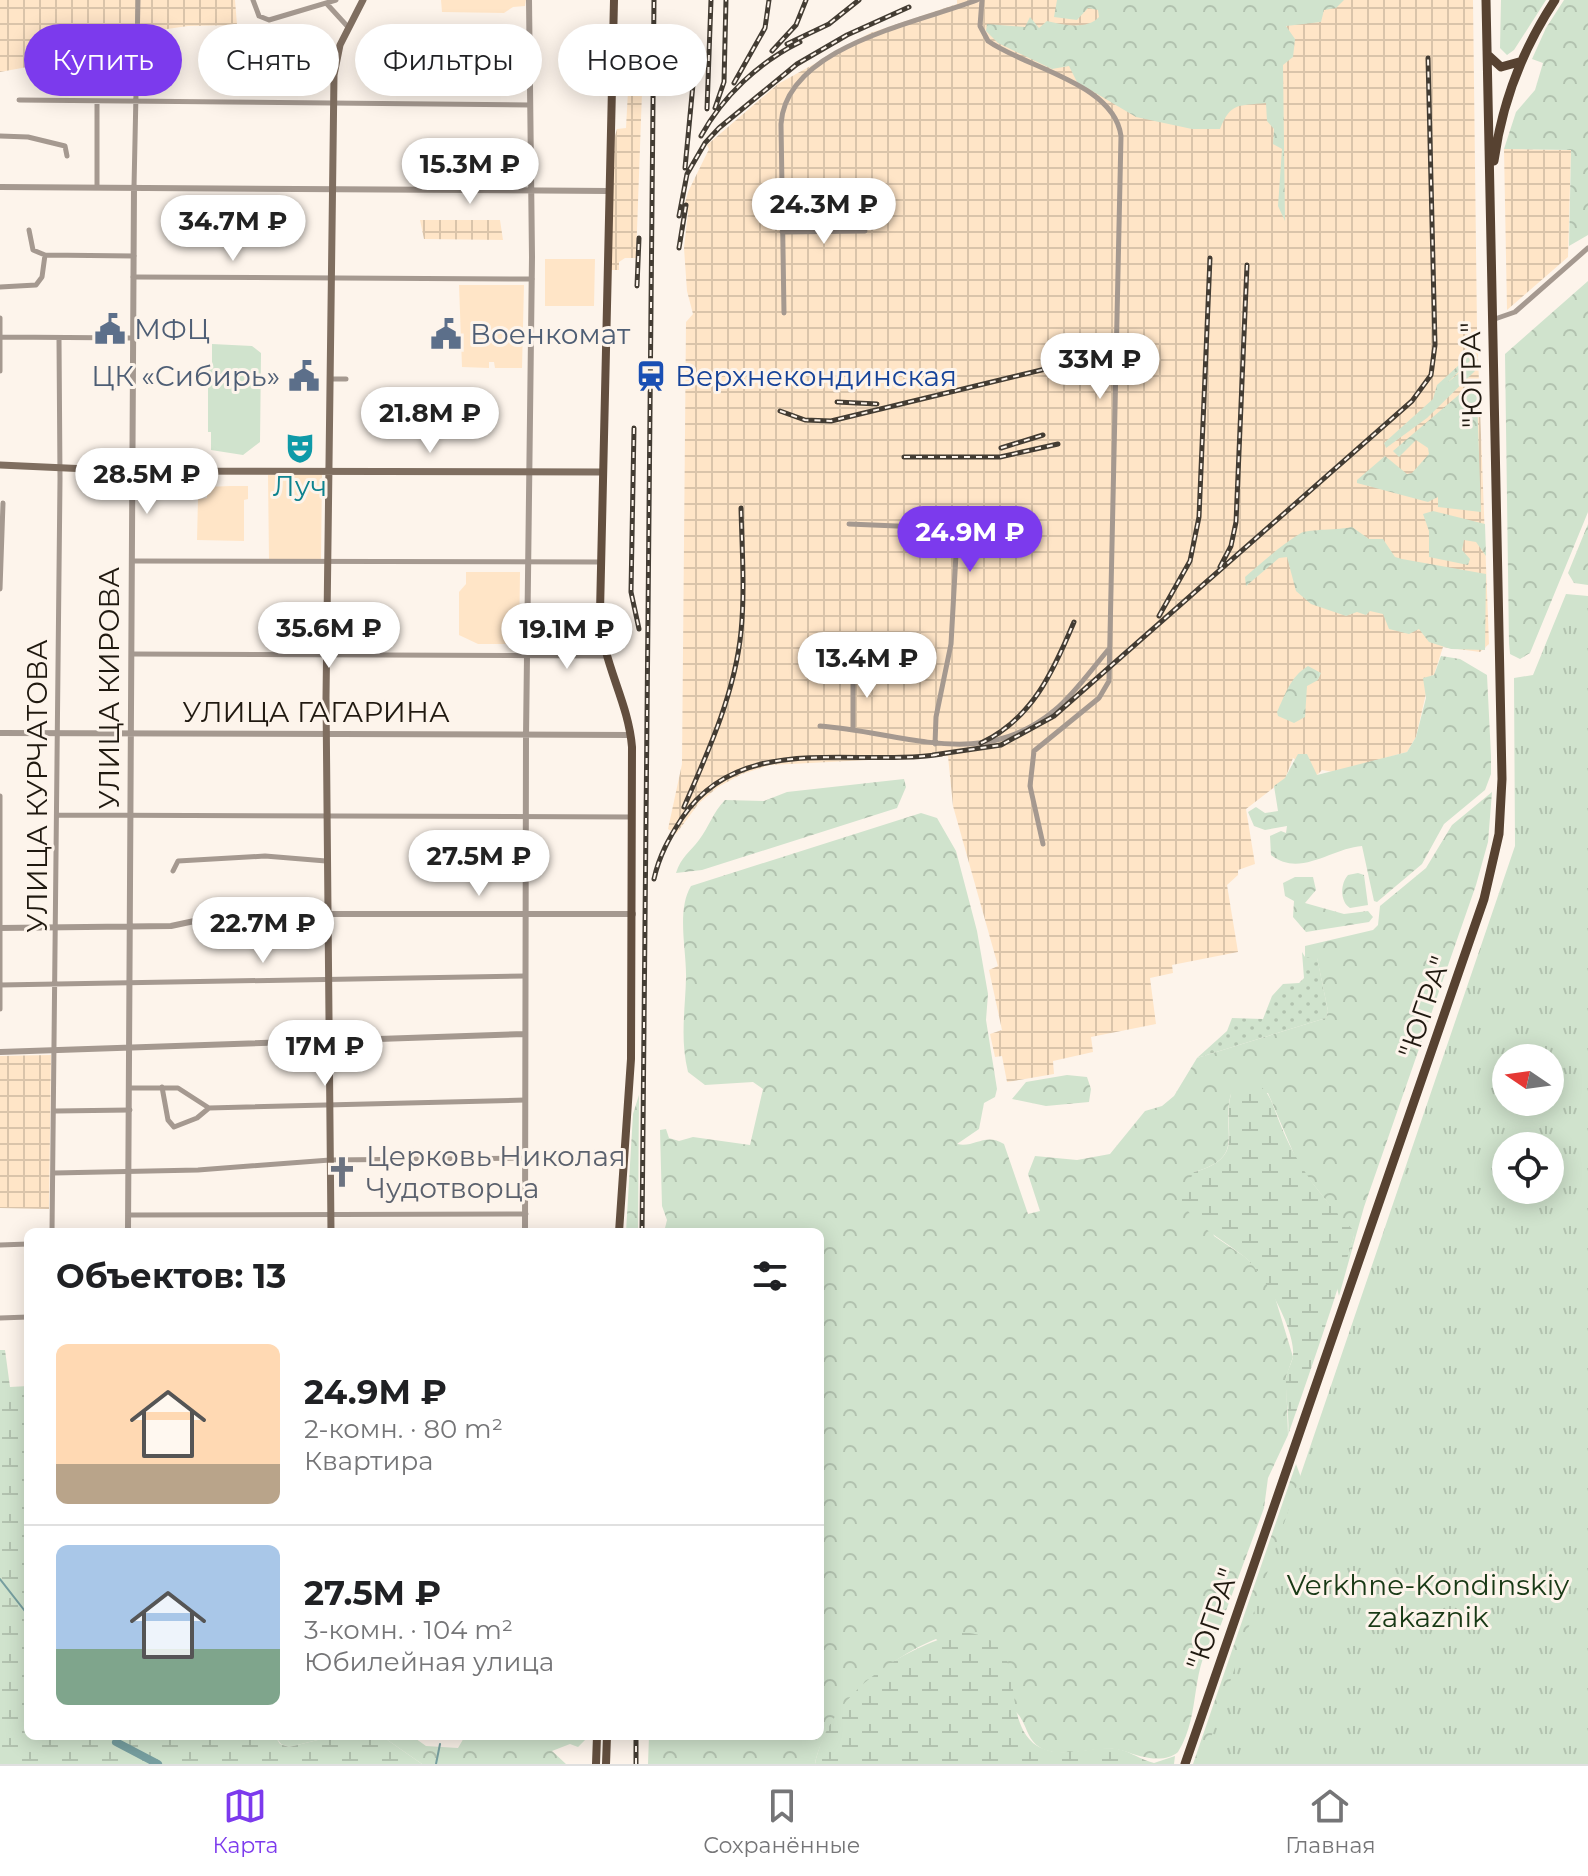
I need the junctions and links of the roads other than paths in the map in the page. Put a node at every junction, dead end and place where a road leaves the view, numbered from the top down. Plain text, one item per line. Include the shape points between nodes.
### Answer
1 (138, 0) edge
2 (253, 0) edge
3 (336, 0) edge
4 (363, 0) edge
5 (529, 0) edge
6 (614, 0) edge
7 (980, 0) edge
8 (1486, 0) edge
9 (1555, 0) edge
10 (326, 3) junction
11 (348, 27) junction
12 (1487, 49) junction
13 (1523, 56) junction
14 (19, 100) dead end
15 (97, 101) junction
16 (135, 102) junction
17 (334, 102) junction
18 (530, 105) junction
19 (0, 136) edge
20 (67, 156) dead end
21 (0, 187) edge
22 (97, 187) junction
23 (134, 187) junction
24 (333, 188) junction
25 (532, 191) junction
26 (608, 191) junction
27 (1491, 229) junction
28 (29, 230) dead end
29 (865, 231) dead end
30 (782, 232) junction
31 (1588, 248) edge
32 (45, 255) junction
33 (134, 256) junction
34 (133, 277) junction
35 (333, 278) junction
36 (532, 279) junction
37 (0, 287) edge
38 (784, 313) dead end
39 (0, 318) edge
40 (1492, 320) junction
41 (1, 337) edge
42 (133, 338) junction
43 (59, 339) junction
44 (0, 371) edge
45 (332, 379) junction
46 (346, 379) dead end
47 (0, 465) edge
48 (60, 468) junction
49 (331, 469) junction
50 (132, 471) junction
51 (529, 472) junction
52 (603, 472) junction
53 (3, 503) dead end
54 (849, 524) dead end
55 (132, 561) junction
56 (328, 562) junction
57 (601, 562) junction
58 (528, 564) junction
59 (0, 589) edge
60 (1109, 650) junction
61 (132, 654) junction
62 (327, 655) junction
63 (527, 656) junction
64 (605, 656) junction
65 (853, 671) dead end
66 (820, 726) dead end
67 (853, 728) junction
68 (58, 732) junction
69 (0, 733) edge
70 (131, 733) junction
71 (326, 735) junction
72 (631, 735) junction
73 (526, 736) junction
74 (935, 744) junction
75 (0, 796) edge
76 (57, 815) junction
77 (131, 816) junction
78 (326, 817) junction
79 (526, 817) junction
80 (633, 817) junction
81 (1043, 844) dead end
82 (326, 861) junction
83 (173, 871) dead end
84 (326, 913) junction
85 (526, 913) junction
86 (633, 914) junction
87 (131, 927) junction
88 (1, 928) edge
89 (56, 928) junction
90 (525, 976) junction
91 (327, 979) junction
92 (131, 982) junction
93 (0, 985) edge
94 (55, 985) junction
95 (0, 1009) edge
96 (525, 1034) junction
97 (328, 1040) junction
98 (131, 1049) junction
99 (53, 1051) junction
100 (0, 1052) edge
101 (162, 1087) junction
102 (131, 1088) junction
103 (525, 1100) junction
104 (329, 1103) junction
105 (209, 1108) junction
106 (131, 1110) junction
107 (56, 1111) junction
108 (525, 1158) junction
109 (330, 1160) junction
110 (54, 1173) junction
111 (129, 1174) junction
112 (331, 1213) junction
113 (526, 1214) junction
114 (129, 1215) junction
115 (52, 1228) edge
116 (128, 1228) edge
117 (331, 1228) edge
118 (525, 1228) edge
119 (619, 1228) edge
120 (24, 1244) edge
121 (0, 1245) edge
122 (24, 1317) edge
123 (0, 1318) edge
124 (597, 1740) edge
125 (607, 1740) edge
126 (596, 1764) edge
127 (606, 1764) edge
128 (1185, 1764) edge

1 - 16 street, УЛИЦА КИРОВА
2 - 10 street via 259,16 269,20
3 - 10 street
4 - 11 main road
5 - 18 street
6 - 26 main road
7 - 30 street via 852,45 795,86 781,118
7 - 60 street via 980,26 988,41 1100,99 1114,112 1120,130
8 - 12 highway, "ЮГРА"
9 - 13 highway, "ЮГРА"
10 - 11 street
11 - 17 main road via 336,58
12 - 13 highway via 1491,61 1501,67 1513,66
12 - 27 highway, "ЮГРА"
13 - 27 highway, "ЮГРА" via 1500,127
14 - 15 street
15 - 16 street
15 - 22 street
16 - 17 street
16 - 23 street, УЛИЦА КИРОВА
17 - 18 street
17 - 24 main road
18 - 25 street
19 - 20 street via 65,146
21 - 22 street
22 - 23 street
23 - 24 street
23 - 33 street, УЛИЦА КИРОВА
24 - 25 street
24 - 35 main road
25 - 26 street
25 - 36 street
26 - 52 main road
27 - 40 highway, "ЮГРА"
28 - 32 street via 33,250
29 - 30 street
30 - 38 street
31 - 40 street via 1515,312
32 - 33 street
32 - 37 street via 36,285
33 - 34 street, УЛИЦА КИРОВА
34 - 35 street
34 - 42 street, УЛИЦА КИРОВА
35 - 36 street
35 - 45 main road
36 - 51 street
39 - 41 street
40 - 128 highway, "ЮГРА" via 1502,798 1495,857
41 - 43 street
41 - 44 street
42 - 43 street
42 - 50 street, УЛИЦА КИРОВА
43 - 48 street, УЛИЦА КУРЧАТОВА
45 - 46 street
45 - 49 main road
47 - 48 main road
48 - 50 main road
48 - 68 street, УЛИЦА КУРЧАТОВА
49 - 50 main road
49 - 51 main road
49 - 56 main road
50 - 55 street, УЛИЦА КИРОВА
51 - 52 main road
51 - 58 street
52 - 57 main road
53 - 59 street
54 - 74 street via 944,528 957,536 951,644
55 - 56 street
55 - 61 street, УЛИЦА КИРОВА
56 - 58 street
56 - 62 main road
57 - 58 street
57 - 64 main road
58 - 63 street
60 - 74 street via 1066,699 1033,726 994,743
60 - 81 street via 1106,689 1032,755 1030,786
61 - 62 street
61 - 70 street, УЛИЦА КИРОВА
62 - 63 street
62 - 71 main road
63 - 64 street
63 - 73 street
64 - 72 main road
65 - 67 street
66 - 67 street
67 - 74 street
68 - 69 street, УЛИЦА ГАГАРИНА
68 - 70 street, УЛИЦА ГАГАРИНА
68 - 76 street, УЛИЦА КУРЧАТОВА
70 - 71 street, УЛИЦА ГАГАРИНА
70 - 77 street, УЛИЦА КИРОВА
71 - 73 street, УЛИЦА ГАГАРИНА
71 - 78 main road
72 - 73 street, УЛИЦА ГАГАРИНА
72 - 80 main road
73 - 79 street
75 - 88 street
76 - 77 street
76 - 89 street, УЛИЦА КУРЧАТОВА
77 - 78 street
77 - 87 street, УЛИЦА КИРОВА
78 - 79 street
78 - 82 main road
79 - 80 street
79 - 85 street
80 - 86 main road
82 - 83 street via 265,856 178,861
82 - 84 main road
84 - 85 street
84 - 87 street via 218,915
84 - 91 main road
85 - 86 street
85 - 90 street
86 - 119 main road via 631,1059
87 - 89 street
87 - 92 street, УЛИЦА КИРОВА
88 - 89 street
88 - 93 street
89 - 94 street, УЛИЦА КУРЧАТОВА
90 - 91 street
90 - 96 street
91 - 92 street
91 - 97 main road
92 - 94 street
92 - 98 street, УЛИЦА КИРОВА
93 - 94 street
93 - 95 street
94 - 99 street, УЛИЦА КУРЧАТОВА
96 - 97 street
96 - 103 street
97 - 98 street
97 - 104 main road
98 - 99 street
98 - 102 street, УЛИЦА КИРОВА
99 - 100 street
99 - 107 street, УЛИЦА КУРЧАТОВА
101 - 102 street
101 - 105 street via 184,1090
101 - 105 street via 174,1127
102 - 106 street, УЛИЦА КИРОВА
103 - 104 street
103 - 108 street
104 - 105 street
104 - 109 main road
106 - 107 street
106 - 111 street, УЛИЦА КИРОВА
107 - 110 street, УЛИЦА КУРЧАТОВА
108 - 109 street
108 - 113 street
109 - 111 street
109 - 112 main road
110 - 111 street
110 - 115 street, УЛИЦА КУРЧАТОВА
111 - 114 street, УЛИЦА КИРОВА
112 - 113 street
112 - 114 street
112 - 117 main road
113 - 118 street
114 - 116 street, УЛИЦА КИРОВА
120 - 121 street
122 - 123 street
124 - 126 main road
125 - 127 main road

